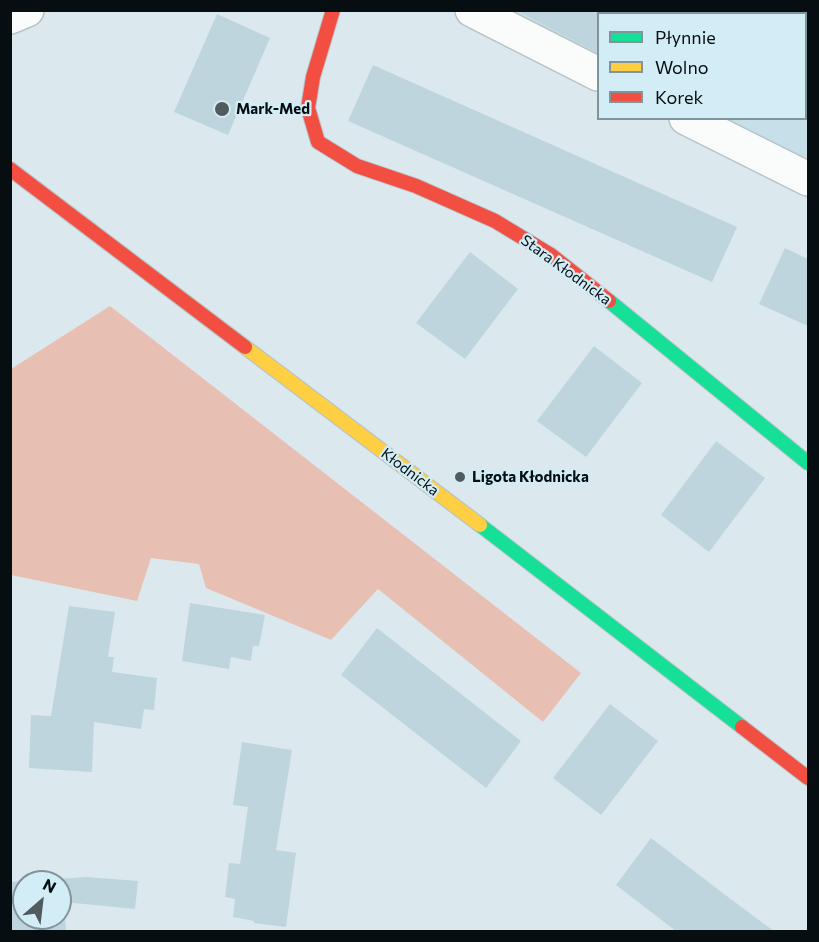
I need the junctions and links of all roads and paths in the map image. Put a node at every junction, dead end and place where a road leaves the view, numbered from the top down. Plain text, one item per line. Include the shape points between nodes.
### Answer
1 (27, 10) edge
2 (333, 10) edge
3 (472, 10) edge
4 (10, 17) edge
5 (597, 73) edge
6 (690, 120) edge
7 (10, 169) edge
8 (808, 179) edge
9 (808, 463) edge
10 (808, 778) edge

1 - 4 street
2 - 9 street, Stara Kłodnicka via 308,108 318,142 357,166 416,186 495,221 551,255
3 - 5 street
6 - 8 street
7 - 10 street, Kłodnicka

